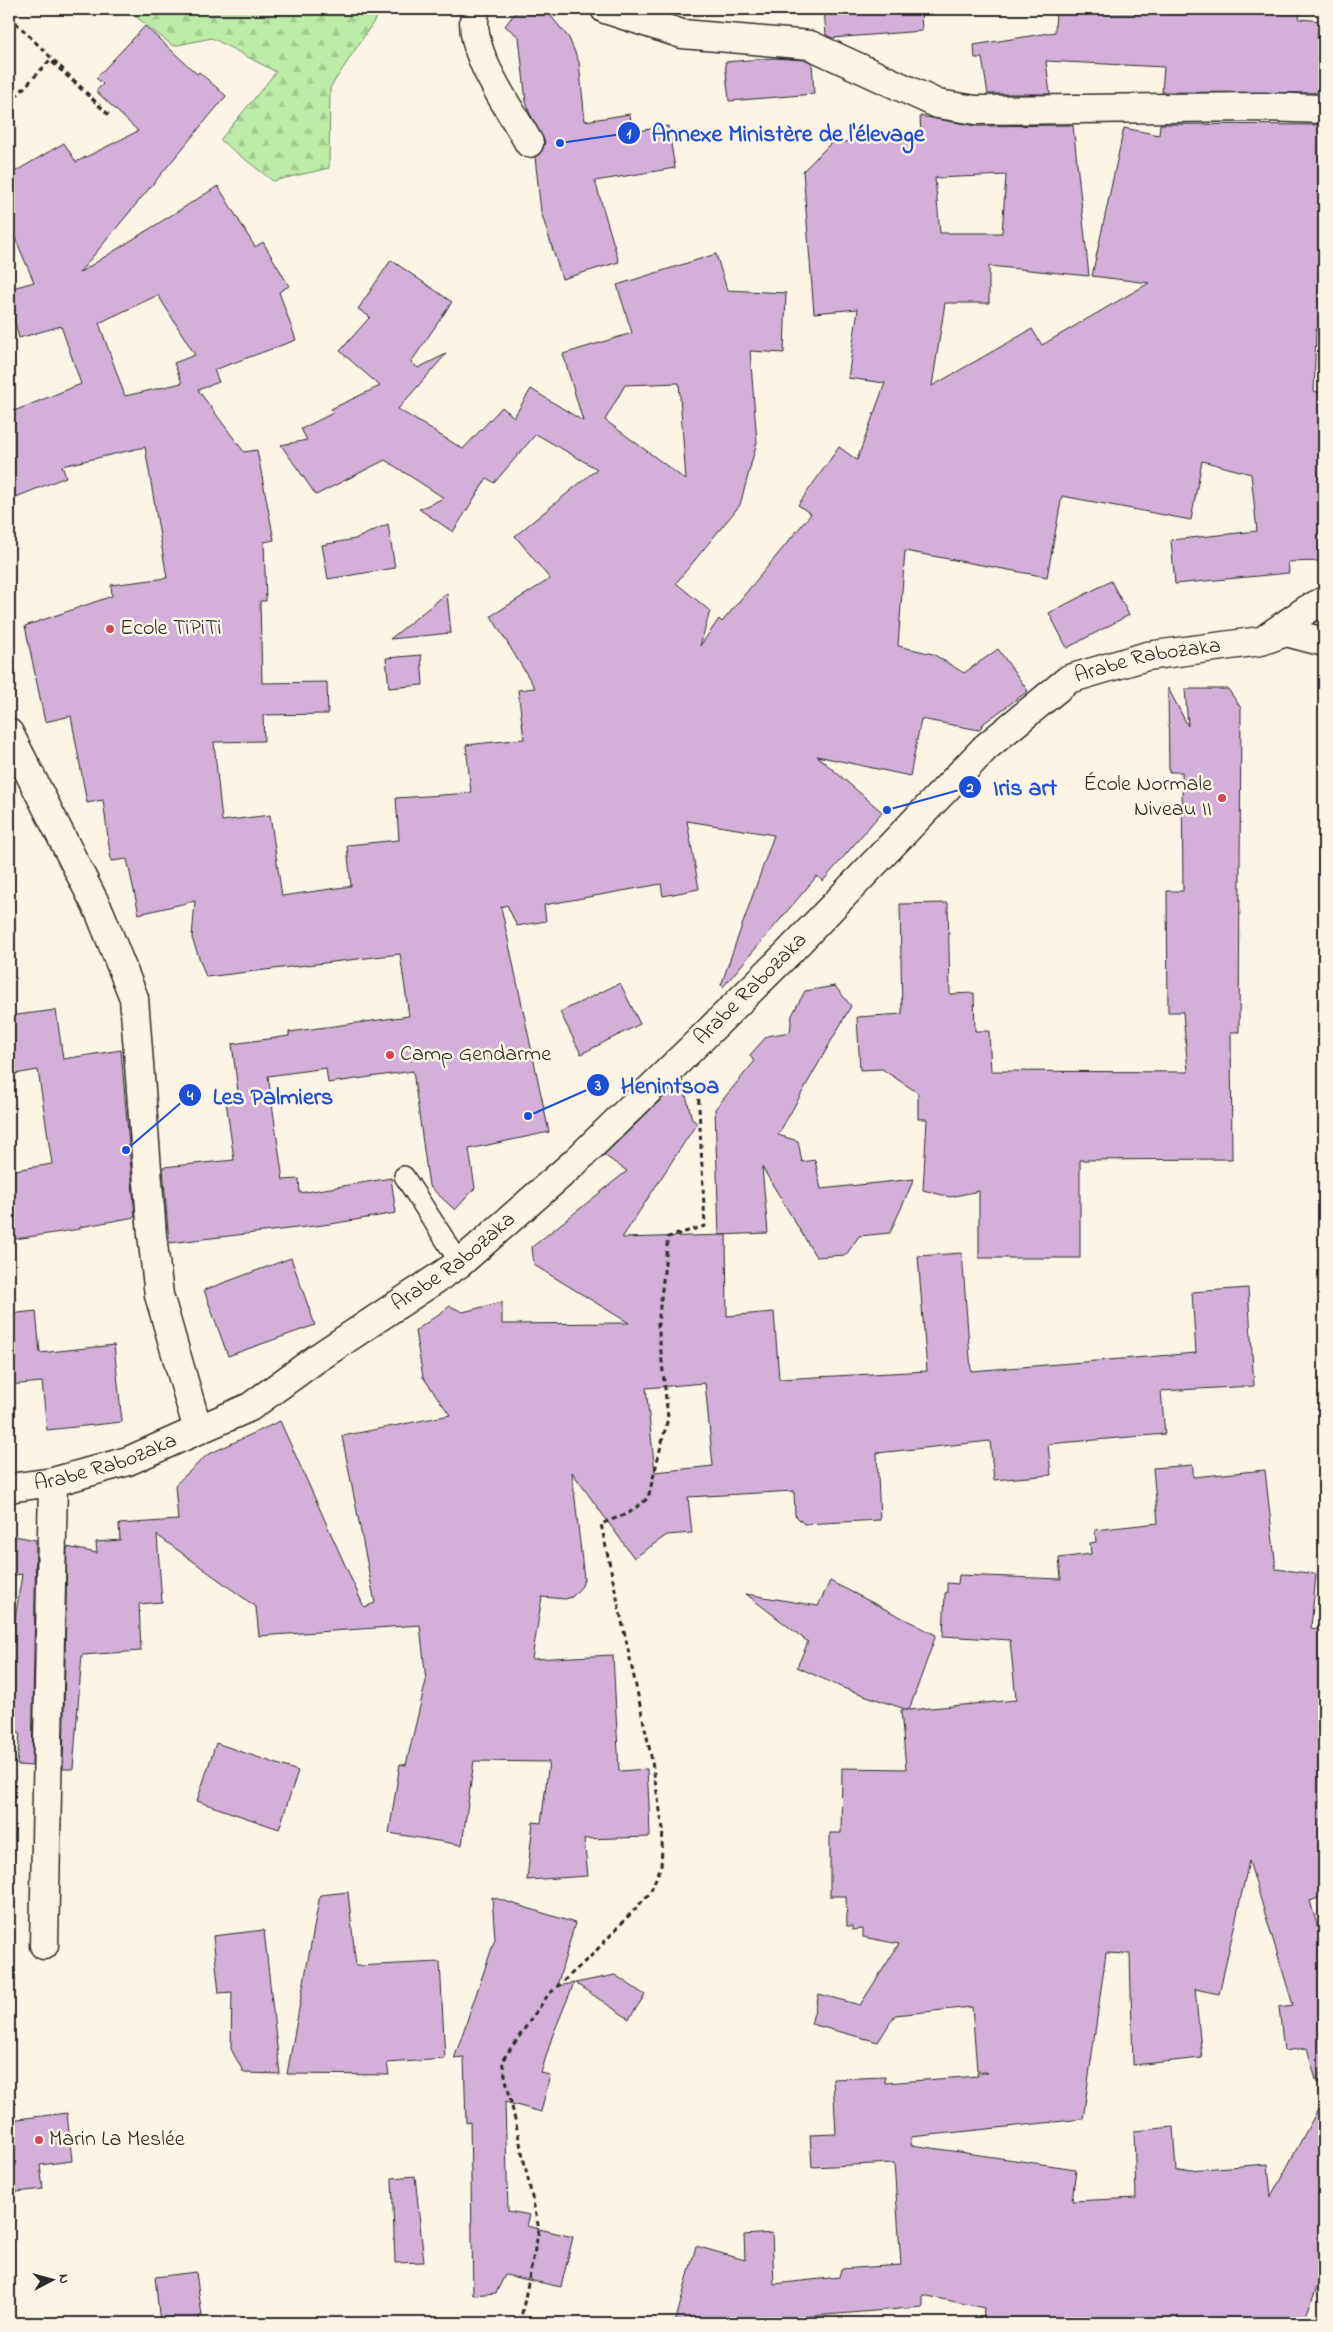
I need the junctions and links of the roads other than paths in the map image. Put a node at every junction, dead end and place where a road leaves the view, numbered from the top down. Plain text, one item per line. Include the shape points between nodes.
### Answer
1 (476, 9) edge
2 (605, 9) edge
3 (1324, 109) edge
4 (529, 143) dead end
5 (1324, 601) edge
6 (1261, 641) junction
7 (1324, 642) edge
8 (9, 733) edge
9 (404, 1176) dead end
10 (460, 1263) junction
11 (198, 1430) junction
12 (53, 1482) junction
13 (9, 1488) edge
14 (44, 1945) dead end

1 - 4 street via 473,20 480,56
2 - 3 street via 682,34 810,45 938,104 976,110
5 - 6 street
6 - 7 street via 1286,632
6 - 10 street, Arabe Rabozaka via 1147,656 1069,679 986,747 696,1044 574,1163
8 - 11 street via 100,914 134,998 152,1235 160,1295
9 - 10 lane
10 - 11 street, Arabe Rabozaka via 250,1407
11 - 12 street, Arabe Rabozaka via 128,1461
12 - 13 street, Arabe Rabozaka
12 - 14 street

